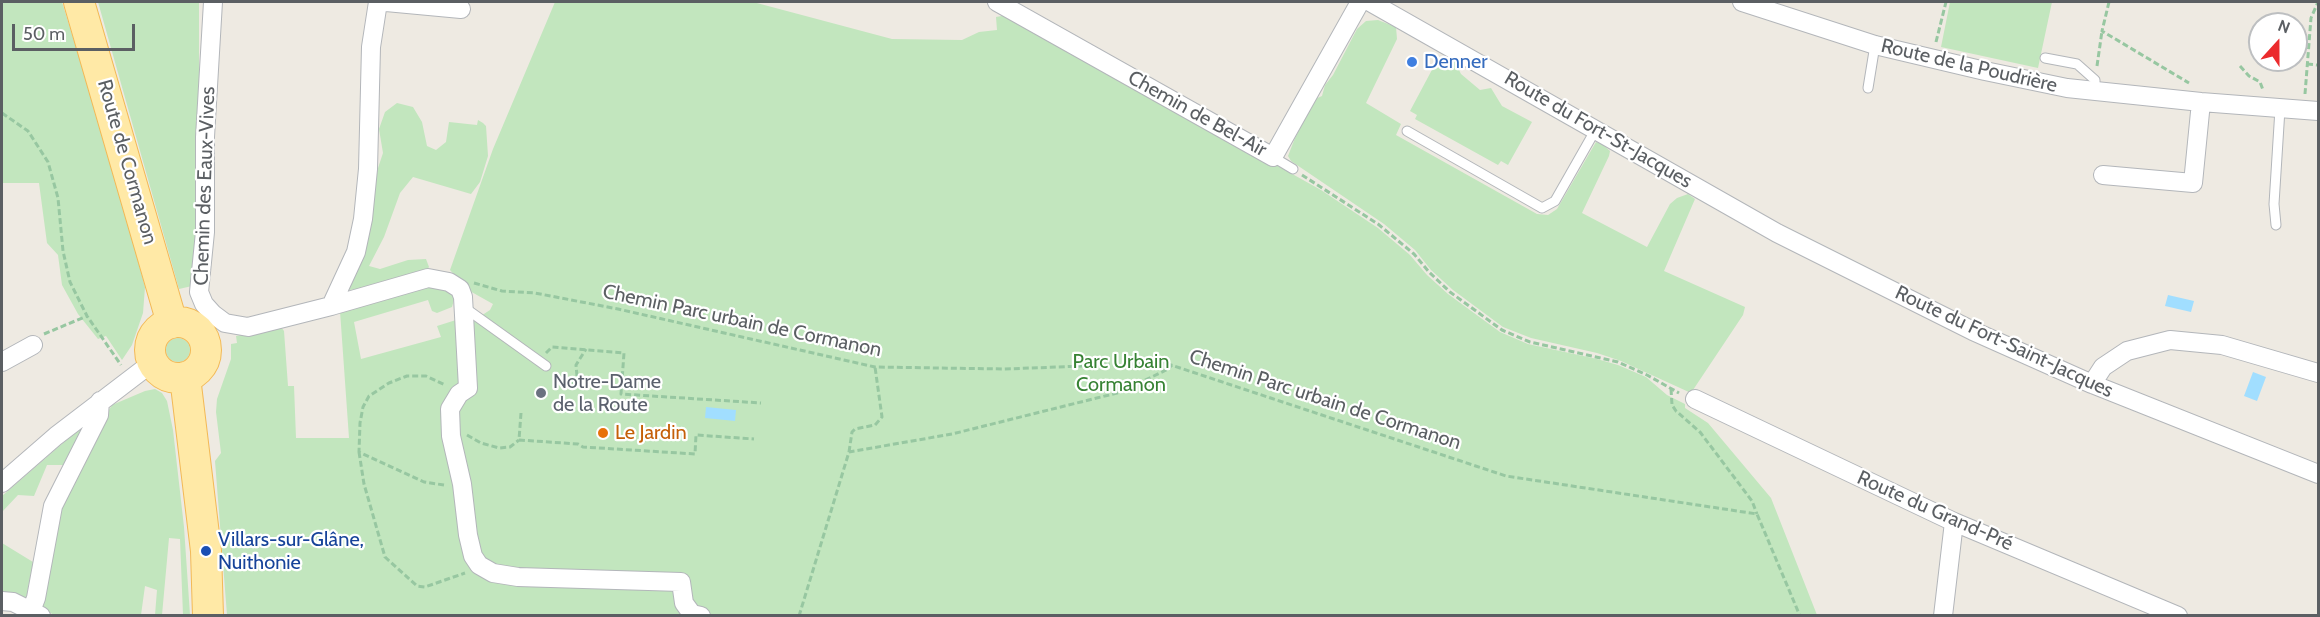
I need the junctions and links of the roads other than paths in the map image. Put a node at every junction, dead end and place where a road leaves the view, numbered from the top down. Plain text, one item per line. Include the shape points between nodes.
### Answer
1 (79, 2) edge
2 (213, 2) edge
3 (378, 2) edge
4 (386, 2) edge
5 (997, 2) edge
6 (1360, 2) edge
7 (1370, 2) edge
8 (1742, 2) edge
9 (461, 9) dead end
10 (1875, 45) junction
11 (2045, 58) dead end
12 (2095, 85) junction
13 (1868, 88) dead end
14 (2201, 102) junction
15 (2270, 108) junction
16 (2311, 111) edge
17 (1596, 129) junction
18 (1407, 131) dead end
19 (1273, 157) junction
20 (1293, 169) road end
21 (2103, 175) dead end
22 (1700, 189) joint
23 (2276, 225) dead end
24 (331, 306) junction
25 (464, 307) junction
26 (172, 323) junction
27 (29, 346) road end
28 (2, 362) edge
29 (153, 362) junction
30 (542, 364) road end
31 (2319, 374) edge
32 (184, 377) junction
33 (2092, 384) junction
34 (1695, 399) road end
35 (100, 402) junction
36 (2319, 474) edge
37 (2, 483) edge
38 (1954, 522) junction
39 (2, 601) edge
40 (36, 613) edge
41 (2168, 614) edge
42 (208, 615) edge
43 (701, 615) edge
44 (1943, 615) edge

1 - 26 main road, Route de Cormanon
2 - 24 street, Chemin des Eaux-Vives via 205,137 205,232 199,292 213,315 248,327
3 - 24 street via 371,47 363,219 356,252
4 - 9 street
5 - 19 street, Chemin de Bel-Air
6 - 19 street, Chemin de Bel-Air
7 - 17 street, Route du Fort-St-Jacques
8 - 10 street, Route de la Poudrière
10 - 12 street, Route de la Poudrière via 2067,88
10 - 13 lane
11 - 12 lane via 2077,64
12 - 14 street, Route de la Poudrière
14 - 15 street, Route de la Poudrière
14 - 21 street via 2193,183
15 - 16 street, Route de la Poudrière
15 - 23 lane
17 - 18 lane via 1555,201 1542,208
17 - 22 street, Route du Fort-St-Jacques
19 - 20 lane
22 - 33 street, Route du Fort-Saint-Jacques via 1777,233 1973,331
24 - 25 street, Chemin des Eaux-Vives via 436,278 455,286 463,297
25 - 30 lane
25 - 43 street via 468,388 450,409 451,431 468,535 479,565 493,573 518,577 681,582 684,603 692,614
26 - 29 main road via 152,340
26 - 32 main road via 192,327 205,344 199,369
27 - 28 street
29 - 32 main road via 164,374
29 - 35 street
31 - 33 street via 2222,345 2170,340 2127,351 2103,367
32 - 42 main road via 206,551
33 - 36 street, Route du Fort-Saint-Jacques
34 - 38 street, Route du Grand-Pré
35 - 37 street
35 - 40 street via 99,415 53,506
38 - 41 street, Route du Grand-Pré
38 - 44 street
39 - 40 street

